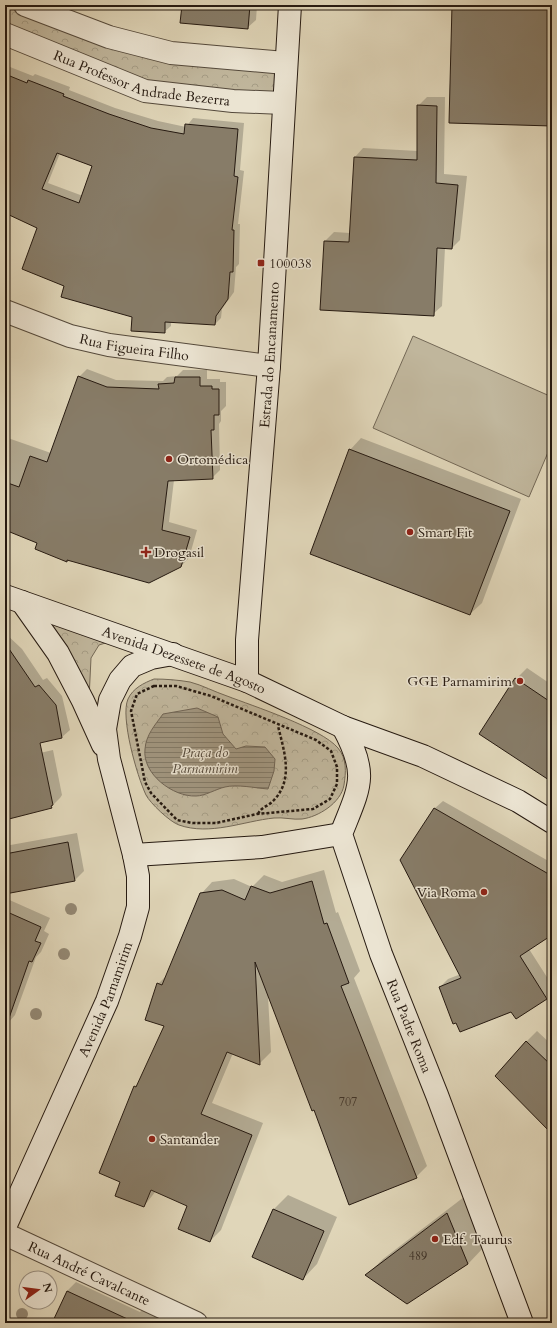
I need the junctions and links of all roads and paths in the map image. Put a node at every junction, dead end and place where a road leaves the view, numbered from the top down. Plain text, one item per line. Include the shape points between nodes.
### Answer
1 (25, 5) edge
2 (290, 5) edge
3 (5, 34) edge
4 (285, 63) junction
5 (283, 103) junction
6 (5, 311) edge
7 (269, 366) junction
8 (13, 599) edge
9 (174, 654) junction
10 (247, 681) junction
11 (278, 725) junction
12 (342, 726) junction
13 (109, 759) junction
14 (257, 814) junction
15 (552, 822) edge
16 (341, 834) junction
17 (134, 855) junction
18 (5, 1227) edge
19 (5, 1234) edge
20 (196, 1323) edge
21 (522, 1323) edge

1 - 4 main road via 109,36 171,53
2 - 4 main road, Estrada do Encanamento
3 - 5 main road, Rua Professor Andrade Bezerra via 145,91 233,101
4 - 5 main road, Estrada do Encanamento
5 - 7 main road, Estrada do Encanamento
6 - 7 main road, Rua Figueira Filho via 70,336 109,345
7 - 10 main road, Estrada do Encanamento via 247,640
8 - 9 main road, Avenida Dezessete de Agosto
8 - 13 main road, Avenida Dezessete de Agosto via 58,653
9 - 10 main road, Avenida Dezessete de Agosto
9 - 13 main road via 151,658 132,666 120,680 110,700 105,729
10 - 12 main road, Avenida Dezessete de Agosto
11 - 14 path via 287,773 284,787 273,802
11 - 14 path via 316,740 331,750 337,767 337,784 330,799 313,809
11 - 14 path via 211,696 176,686 154,686 137,694 131,711 145,782 177,820 216,824
12 - 15 main road, Avenida Dezessete de Agosto via 423,756 518,801
12 - 16 main road via 355,750 360,767 358,790
13 - 17 main road, Avenida Parnamirim
16 - 17 main road via 262,847
16 - 21 main road, Rua Padre Roma via 380,954 437,1095
17 - 18 main road, Avenida Parnamirim via 138,876 138,907 130,936 107,1001
19 - 20 main road, Rua André Cavalcante

